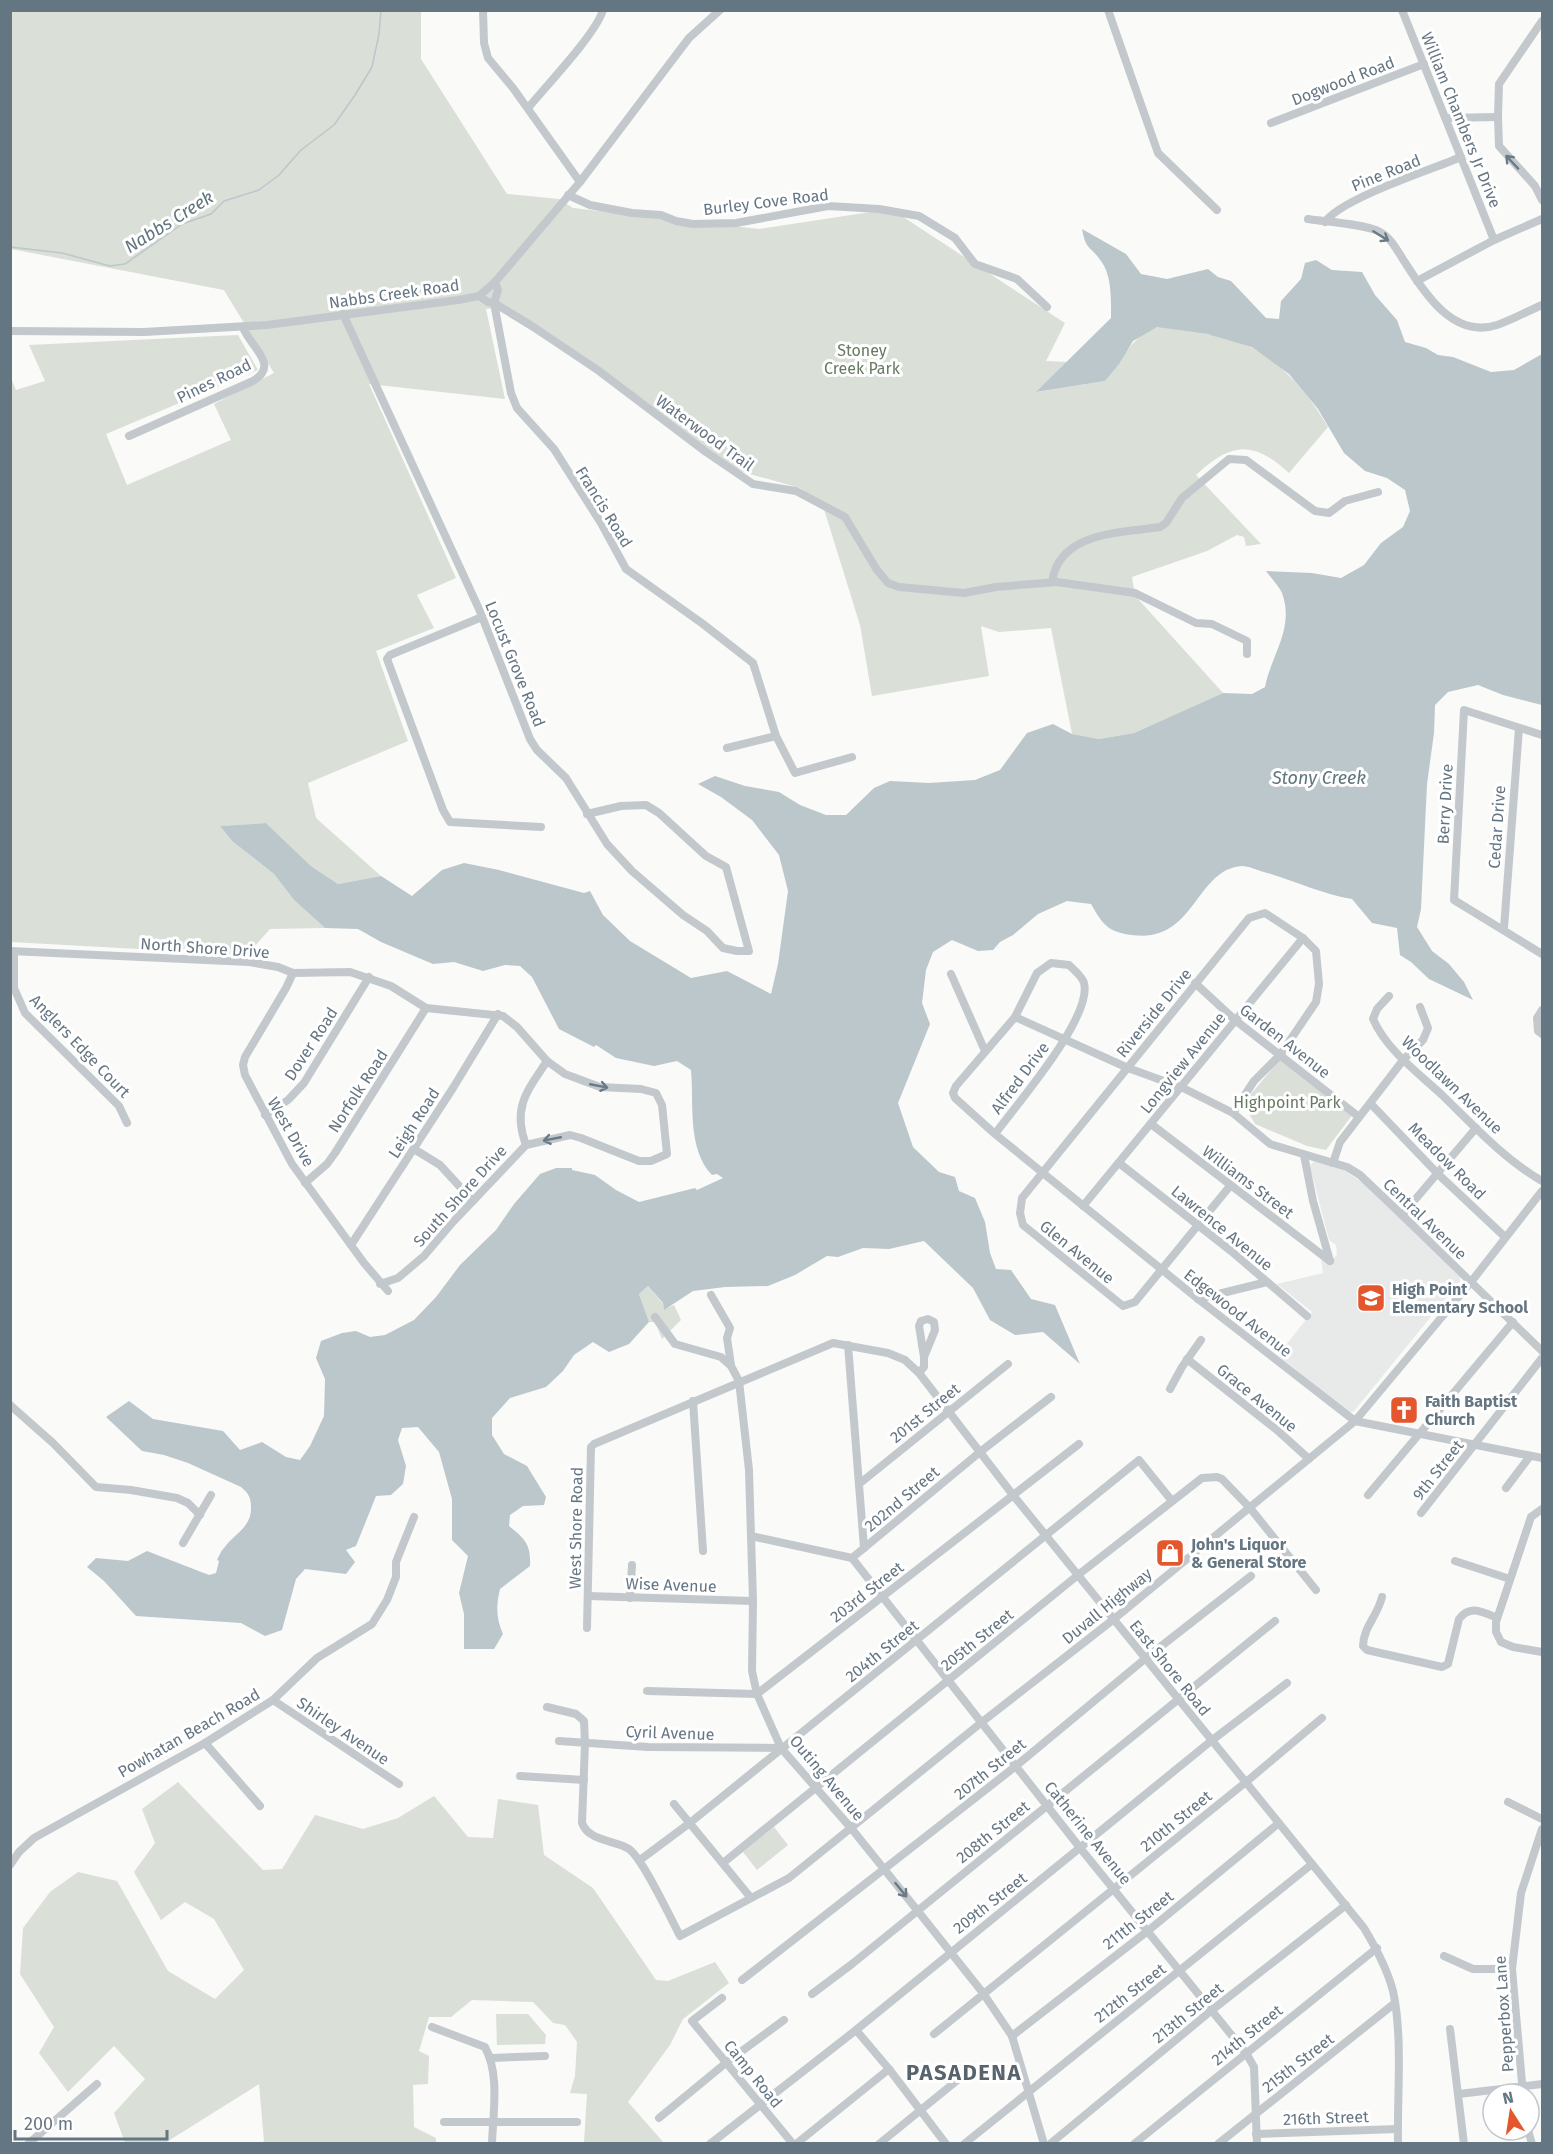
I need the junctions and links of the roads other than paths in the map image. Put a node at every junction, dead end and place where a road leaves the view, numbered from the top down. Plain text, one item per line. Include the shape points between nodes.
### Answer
1 (483, 10) edge
2 (603, 10) edge
3 (720, 10) edge
4 (1108, 10) edge
5 (1402, 10) edge
6 (1542, 21) edge
7 (1424, 64) junction
8 (528, 108) junction
9 (1498, 117) junction
10 (1446, 118) junction
11 (1271, 123) dead end
12 (1461, 158) junction
13 (580, 182) junction
14 (568, 195) junction
15 (1542, 200) edge
16 (1217, 210) dead end
17 (1308, 219) dead end
18 (1542, 219) edge
19 (1325, 222) junction
20 (1494, 240) junction
21 (1417, 281) junction
22 (495, 282) junction
23 (479, 296) junction
24 (494, 303) junction
25 (1542, 304) edge
26 (1047, 307) dead end
27 (343, 314) junction
28 (243, 327) junction
29 (10, 331) edge
30 (129, 436) dead end
31 (1378, 492) dead end
32 (1052, 582) junction
33 (482, 616) junction
34 (1247, 654) dead end
35 (1519, 728) junction
36 (1542, 735) edge
37 (776, 736) junction
38 (727, 748) dead end
39 (852, 757) dead end
40 (587, 814) junction
41 (542, 827) dead end
42 (1504, 928) junction
43 (1303, 938) junction
44 (12, 952) edge
45 (1542, 954) edge
46 (293, 973) junction
47 (951, 974) dead end
48 (369, 978) junction
49 (1195, 983) junction
50 (1389, 996) dead end
51 (1420, 1007) dead end
52 (426, 1008) junction
53 (1542, 1010) edge
54 (498, 1014) junction
55 (1015, 1017) junction
56 (1235, 1020) junction
57 (1542, 1034) edge
58 (1066, 1039) junction
59 (985, 1052) junction
60 (1280, 1055) junction
61 (1404, 1059) junction
62 (546, 1061) junction
63 (1128, 1068) junction
64 (1181, 1087) junction
65 (959, 1102) joint
66 (1371, 1104) junction
67 (1233, 1113) junction
68 (265, 1115) junction
69 (1359, 1117) junction
70 (127, 1123) dead end
71 (1151, 1124) junction
72 (1476, 1128) junction
73 (995, 1134) junction
74 (526, 1145) junction
75 (414, 1149) junction
76 (1304, 1155) junction
77 (1119, 1163) junction
78 (1334, 1163) junction
79 (1043, 1173) junction
80 (1438, 1174) junction
81 (1542, 1181) edge
82 (305, 1183) junction
83 (1230, 1186) junction
84 (1542, 1191) edge
85 (473, 1200) junction
86 (1083, 1206) junction
87 (1402, 1215) junction
88 (1197, 1224) junction
89 (1505, 1237) junction
90 (351, 1245) junction
91 (1162, 1269) junction
92 (1268, 1282) junction
93 (1471, 1282) junction
94 (380, 1284) junction
95 (388, 1291) dead end
96 (711, 1295) dead end
97 (1198, 1299) junction
98 (1307, 1316) dead end
99 (655, 1317) dead end
100 (1513, 1322) junction
101 (1201, 1340) dead end
102 (848, 1345) junction
103 (1542, 1351) edge
104 (924, 1358) dead end
105 (1542, 1358) edge
106 (1187, 1359) junction
107 (1008, 1364) dead end
108 (731, 1366) junction
109 (919, 1372) junction
110 (739, 1381) junction
111 (1170, 1389) dead end
112 (1051, 1397) dead end
113 (693, 1401) junction
114 (11, 1408) edge
115 (947, 1411) junction
116 (1355, 1421) junction
117 (1419, 1434) junction
118 (1079, 1444) dead end
119 (1475, 1445) junction
120 (980, 1452) junction
121 (1530, 1456) junction
122 (1542, 1458) edge
123 (1308, 1459) junction
124 (859, 1484) junction
125 (1506, 1488) dead end
126 (211, 1495) dead end
127 (1013, 1495) junction
128 (1368, 1495) dead end
129 (1172, 1500) junction
130 (1250, 1508) junction
131 (1542, 1509) edge
132 (1421, 1513) dead end
133 (200, 1515) junction
134 (414, 1517) dead end
135 (1046, 1535) junction
136 (751, 1536) junction
137 (183, 1543) dead end
138 (864, 1548) junction
139 (703, 1551) dead end
140 (852, 1558) junction
141 (1455, 1561) dead end
142 (632, 1565) dead end
143 (1078, 1575) junction
144 (1251, 1576) dead end
145 (1510, 1579) junction
146 (1316, 1590) dead end
147 (588, 1596) junction
148 (883, 1597) junction
149 (1382, 1597) dead end
150 (630, 1598) junction
151 (753, 1601) junction
152 (1497, 1618) junction
153 (1114, 1619) junction
154 (1275, 1621) dead end
155 (587, 1628) dead end
156 (917, 1640) junction
157 (1542, 1652) edge
158 (1146, 1658) junction
159 (950, 1680) junction
160 (1287, 1683) dead end
161 (647, 1691) dead end
162 (758, 1694) junction
163 (1179, 1698) junction
164 (273, 1700) junction
165 (547, 1707) dead end
166 (1322, 1718) dead end
167 (982, 1722) junction
168 (559, 1741) dead end
169 (1211, 1741) junction
170 (205, 1743) junction
171 (585, 1743) junction
172 (781, 1748) junction
173 (1016, 1766) junction
174 (520, 1776) dead end
175 (584, 1780) junction
176 (1246, 1782) junction
177 (399, 1784) dead end
178 (817, 1788) junction
179 (1508, 1802) dead end
180 (674, 1804) dead end
181 (1048, 1805) junction
182 (260, 1806) dead end
183 (1542, 1819) edge
184 (691, 1822) junction
185 (1279, 1823) junction
186 (851, 1828) junction
187 (1542, 1829) edge
188 (1081, 1848) junction
189 (640, 1860) junction
190 (723, 1863) junction
191 (1312, 1864) junction
192 (10, 1865) edge
193 (884, 1869) junction
194 (1115, 1888) junction
195 (751, 1898) junction
196 (1346, 1905) junction
197 (917, 1910) junction
198 (1149, 1930) junction
199 (1377, 1948) junction
200 (950, 1952) junction
201 (1444, 1956) dead end
202 (1512, 1969) junction
203 (1180, 1970) junction
204 (742, 1980) dead end
205 (983, 1993) junction
206 (812, 1994) dead end
207 (722, 1998) dead end
208 (1395, 2003) junction
209 (1212, 2010) junction
210 (784, 2020) dead end
211 (432, 2027) dead end
212 (1450, 2029) dead end
213 (856, 2030) junction
214 (934, 2034) dead end
215 (1012, 2036) junction
216 (1246, 2053) junction
217 (545, 2056) dead end
218 (490, 2058) junction
219 (727, 2062) junction
220 (889, 2069) junction
221 (965, 2074) dead end
222 (1522, 2082) edge
223 (97, 2084) dead end
224 (1029, 2091) junction
225 (1481, 2093) edge
226 (1459, 2094) junction
227 (760, 2104) junction
228 (920, 2110) junction
229 (1256, 2113) junction
230 (659, 2118) dead end
231 (444, 2122) dead end
232 (492, 2122) junction
233 (577, 2122) dead end
234 (1397, 2129) junction
235 (1256, 2134) junction
236 (28, 2144) edge
237 (492, 2144) edge
238 (710, 2144) edge
239 (794, 2144) edge
240 (879, 2144) edge
241 (946, 2144) edge
242 (964, 2144) edge
243 (1044, 2144) edge
244 (1050, 2144) edge
245 (1134, 2144) edge
246 (1218, 2144) edge
247 (1257, 2144) edge
248 (1398, 2144) edge
249 (1464, 2144) edge

1 - 8 street via 488,58
2 - 8 street via 594,27
3 - 13 street, Nabbs Creek Road via 689,38
4 - 16 street via 1158,153
5 - 7 street, William Chambers Jr Drive
6 - 9 street via 1499,84
7 - 10 street, William Chambers Jr Drive
7 - 11 street, Dogwood Road
8 - 13 street
9 - 10 street
15 -> 9 street via 1535,186 1499,146
10 - 12 street, William Chambers Jr Drive
12 - 19 street, Pine Road via 1347,204
12 - 20 street, William Chambers Jr Drive
13 - 14 street, Nabbs Creek Road
14 - 22 street, Nabbs Creek Road
14 - 26 street, Burley Cove Road via 590,205 661,215 693,225 736,223 828,206 919,216 955,238 975,264 1017,279
17 - 19 street
18 - 20 street
19 -> 21 street via 1381,232
20 - 21 street
21 - 25 street via 1442,311 1474,328 1496,326
22 - 23 street, Nabbs Creek Road
22 - 24 street via 498,290
23 - 24 street
23 - 27 street, Nabbs Creek Road
24 - 32 street, Waterwood Trail via 599,371 753,484 796,491 845,517 888,583 899,588 964,593
24 - 37 street, Francis Road via 513,402 554,449 626,569 753,663
27 - 28 street, Nabbs Creek Road
27 - 33 street, Locust Grove Road
28 - 29 street, Nabbs Creek Road via 144,332
28 - 30 street, Pines Road via 264,362 258,378
31 - 32 street via 1345,501 1329,513 1315,511 1246,460 1228,459 1182,498 1166,523 1086,539 1074,546 1058,565
32 - 34 street, Waterwood Trail via 1135,593 1196,623 1212,624 1246,641
33 - 40 street, Locust Grove Road via 530,740 566,778
33 - 41 street via 387,659 450,822
35 - 36 street
35 - 42 street, Cedar Drive
35 - 42 street, Berry Drive via 1464,710 1454,900
37 - 38 street
37 - 39 street, Francis Road via 795,773
40 - 40 street, Locust Grove Road via 607,844 658,894 723,948 748,951 726,867 706,856 646,805
42 - 45 street
43 - 49 street, Riverside Drive via 1265,913 1249,918
43 - 56 street, Longview Avenue
43 - 60 street via 1316,951 1316,1002
44 - 46 street, North Shore Drive via 249,962
44 - 70 street, Anglers Edge Court via 14,988 25,1013 119,1106
46 - 48 street, North Shore Drive via 337,971
46 - 68 street, West Drive via 244,1061 248,1080
47 - 59 street
48 - 52 street, North Shore Drive via 391,986
48 - 68 street, Dover Road via 304,1083
49 - 56 street, Garden Avenue
49 - 63 street, Riverside Drive
50 - 61 street, Woodlawn Avenue via 1373,1019 1378,1031
51 - 61 street via 1428,1028 1423,1040
52 - 54 street, North Shore Drive
52 - 82 street, Norfolk Road via 335,1154
53 - 57 street via 1537,1018
54 - 62 street via 511,1021
54 - 75 street, Leigh Road
55 - 58 street, Central Avenue
55 - 58 street, Alfred Drive via 1037,974 1051,963 1069,965 1083,980 1085,995
55 - 59 street, Alfred Drive
56 - 60 street, Garden Avenue
56 - 64 street, Longview Avenue
58 - 63 street, Central Avenue
58 - 73 street, Alfred Drive
59 - 65 street, Alfred Drive via 956,1086 953,1093
60 - 67 street via 1254,1081
60 - 69 street, Garden Avenue
61 - 66 street
61 - 72 street, Woodlawn Avenue
62 - 74 street via 520,1107 520,1128
62 -> 74 street, South Shore Drive via 589,1084 656,1093 662,1105 667,1154 639,1161 576,1136
63 - 64 street, Central Avenue
63 - 79 street, Riverside Drive
64 - 67 street, Central Avenue
64 - 71 street, Longview Avenue
65 - 73 street, Edgewood Avenue
66 - 69 street
66 - 80 street, Meadow Road
67 - 76 street, Central Avenue via 1270,1144
68 - 82 street, West Drive
69 - 78 street via 1340,1142
71 - 77 street, Longview Avenue
71 - 83 street, Williams Street
72 - 80 street
72 - 81 street, Woodlawn Avenue via 1521,1169
73 - 79 street, Edgewood Avenue
74 - 85 street, South Shore Drive
75 - 85 street via 440,1165
75 - 90 street, Leigh Road
76 - 78 street, Central Avenue
76 - 83 street, Williams Street via 1330,1261
77 - 86 street, Longview Avenue
77 - 88 street, Lawrence Avenue
78 - 87 street, Central Avenue via 1360,1175
79 - 86 street, Edgewood Avenue
79 - 91 street, Glen Avenue via 1023,1198 1023,1225 1123,1306 1135,1302
80 - 87 street
80 - 89 street, Meadow Road
82 - 90 street, West Drive
83 - 88 street
84 - 89 street, Duvall Highway
85 - 94 street, South Shore Drive via 414,1266 395,1280
86 - 91 street, Edgewood Avenue
87 - 93 street, Central Avenue
88 - 91 street
88 - 92 street, Lawrence Avenue
89 - 93 street, Duvall Highway
90 - 94 street, West Drive
91 - 97 street, Edgewood Avenue
92 - 97 street
92 - 98 street, Lawrence Avenue
93 - 100 street, Central Avenue
93 - 116 street, Duvall Highway
94 - 95 street, West Drive
96 - 108 street via 730,1328 727,1338
97 - 116 street, Edgewood Avenue
99 - 108 street via 675,1344 721,1357
100 - 103 street, Central Avenue
100 - 117 street
101 - 106 street
102 - 109 street, East Shore Road via 888,1353
102 - 110 street, East Shore Road via 821,1346
102 - 124 street
104 - 109 street
105 - 119 street, 9th Street
106 - 111 street
106 - 123 street, Grace Avenue
107 - 115 street, 201st Street
108 - 110 street, Outing Avenue
109 - 115 street, East Shore Road
110 - 113 street, West Shore Road
110 - 136 street, Outing Avenue via 749,1462
112 - 120 street, 202nd Street
113 - 139 street
113 - 147 street, West Shore Road via 591,1447
114 - 133 street via 96,1487 177,1498
115 - 120 street, East Shore Road
115 - 124 street, 201st Street
116 - 117 street, Edgewood Avenue
116 - 123 street, Duvall Highway
117 - 119 street, Edgewood Avenue
117 - 128 street
118 - 127 street, 203rd Street
119 - 121 street, Edgewood Avenue
119 - 132 street, 9th Street
120 - 127 street, East Shore Road
120 - 138 street, 202nd Street
121 - 122 street, Edgewood Avenue
121 - 125 street
123 - 130 street, Duvall Highway
124 - 138 street
126 - 133 street
127 - 135 street, East Shore Road
127 - 148 street, 203rd Street
129 - 130 street, 205th Street via 1202,1478 1217,1477
129 - 135 street, 204th Street via 1139,1460
129 - 143 street, 205th Street
130 - 146 street, 205th Street
130 - 153 street, Duvall Highway
131 - 145 street via 1531,1517
133 - 137 street
134 - 164 street, Powhatan Beach Road via 396,1562 396,1577 387,1600 372,1624 317,1658
135 - 143 street, East Shore Road
135 - 156 street, 204th Street
136 - 140 street
136 - 151 street, Outing Avenue
138 - 140 street, 202nd Street
140 - 148 street, Catherine Avenue
141 - 145 street
142 - 150 street
143 - 153 street, East Shore Road
143 - 159 street, 205th Street
144 - 158 street, 207th Street
145 - 152 street
147 - 150 street, Wise Avenue
147 - 155 street, West Shore Road
148 - 156 street, Catherine Avenue
148 - 162 street, 203rd Street
149 - 152 street via 1367,1628 1363,1647 1442,1667 1448,1664 1459,1618 1467,1610
150 - 151 street, Wise Avenue
151 - 162 street, Outing Avenue via 752,1671
152 - 157 street via 1496,1632 1501,1642
153 - 158 street, East Shore Road
153 - 167 street, Duvall Highway
154 - 163 street, 208th Street
156 - 159 street, Catherine Avenue
156 - 172 street, 204th Street
158 - 163 street, East Shore Road
158 - 173 street, 207th Street
159 - 167 street, Catherine Avenue
159 - 178 street, 205th Street
160 - 169 street, 209th Street
161 - 162 street
162 - 172 street, Outing Avenue
163 - 169 street, East Shore Road
163 - 181 street, 208th Street
164 - 170 street, Powhatan Beach Road
164 - 177 street, Shirley Avenue
165 - 171 street via 576,1714 584,1721
166 - 176 street, 210th Street
167 - 173 street, Catherine Avenue
167 - 186 street, Duvall Highway
168 - 171 street, Cyril Avenue
169 - 176 street, East Shore Road
169 - 188 street, 209th Street
170 - 182 street
170 - 192 street, Powhatan Beach Road via 53,1826 27,1845
171 - 172 street, Cyril Avenue
171 - 175 street
172 - 178 street, Outing Avenue
172 - 184 street, 204th Street
173 - 181 street, Catherine Avenue
173 - 193 street, 207th Street
174 - 175 street
175 - 189 street via 584,1828 605,1842 627,1847
176 - 185 street, East Shore Road
176 - 194 street, 210th Street
178 - 186 street, Outing Avenue
178 - 190 street, 205th Street
179 - 183 street
180 - 184 street
181 - 188 street, Catherine Avenue
181 - 197 street, 208th Street
184 - 189 street, 204th Street
184 - 190 street
185 - 191 street, East Shore Road
185 - 198 street, 211th Street
186 - 193 street, Outing Avenue
186 - 195 street, Duvall Highway via 789,1878
187 - 202 street, Pepperbox Lane via 1521,1893
188 - 194 street, Catherine Avenue
188 - 200 street, 209th Street
189 - 195 street via 680,1936
190 - 195 street
191 - 196 street, East Shore Road
191 - 203 street, 212th Street
193 -> 197 street, Outing Avenue
193 - 204 street, 207th Street
194 - 198 street, Catherine Avenue
194 - 205 street, 210th Street
196 - 199 street, East Shore Road
196 - 209 street, 213th Street
197 - 200 street, Outing Avenue
197 - 206 street, 208th Street
198 - 203 street, Catherine Avenue
198 - 215 street, 211th Street
199 - 208 street, East Shore Road
199 - 216 street, 214th Street
200 - 205 street, Outing Avenue
200 - 213 street, 209th Street
201 - 202 street via 1473,1970
202 - 222 street, Pepperbox Lane
203 - 209 street, Catherine Avenue
203 - 224 street, 212th Street
205 - 214 street, 210th Street
205 - 215 street, Outing Avenue
207 - 219 street, Camp Road via 692,2021
208 - 229 street, 215th Street
208 - 234 street, East Shore Road
209 - 216 street, Catherine Avenue
209 - 244 street, 213th Street
210 - 219 street
211 - 218 street via 485,2047
212 - 226 street
213 - 220 street
213 - 227 street, 209th Street
215 - 224 street, Outing Avenue
216 - 229 street, Catherine Avenue via 1254,2067
216 - 245 street, 214th Street
217 - 218 street
218 - 232 street via 494,2076
219 - 227 street, Camp Road
219 - 230 street
220 - 228 street
220 - 239 street
221 - 228 street
223 - 236 street
224 - 242 street, 212th Street
224 - 243 street, Outing Avenue
225 - 226 street
226 - 249 street
227 - 238 street, 209th Street
227 - 239 street, Camp Road
228 - 240 street
228 - 241 street
229 - 235 street, Catherine Avenue
229 - 246 street, 215th Street
231 - 232 street
232 - 233 street
232 - 237 street
234 - 235 street, 216th Street
234 - 248 street, East Shore Road
235 - 247 street, Catherine Avenue

